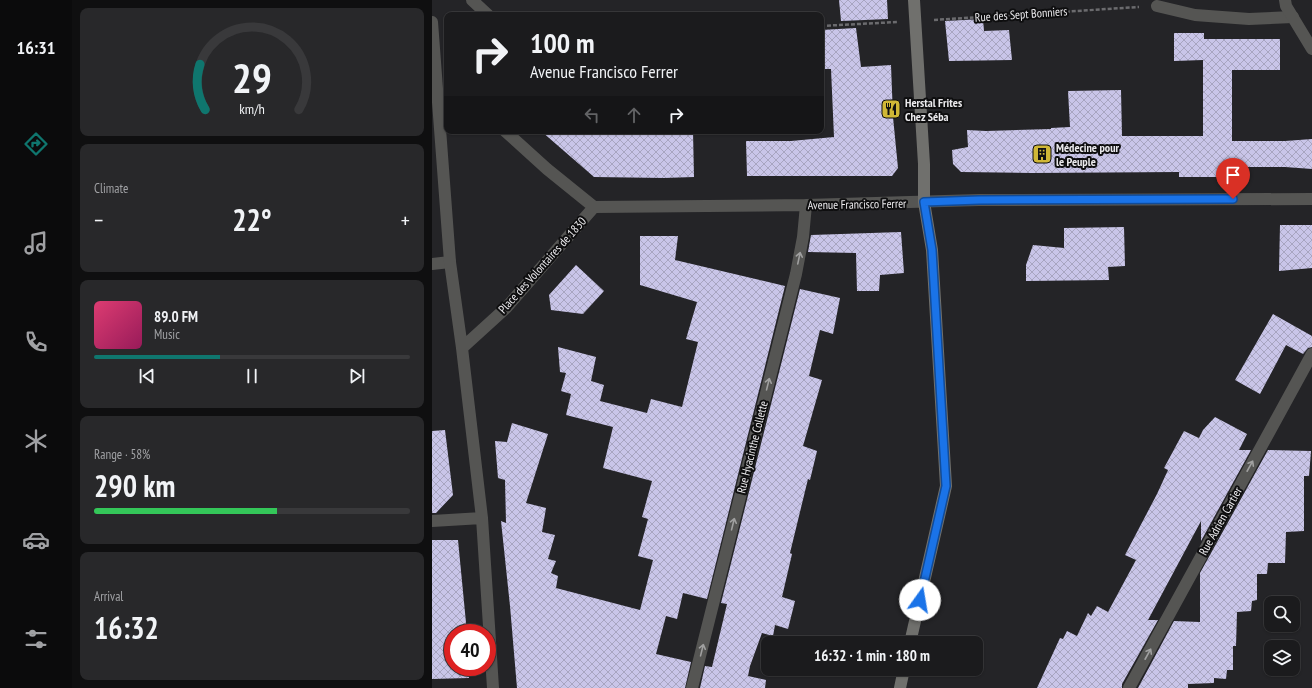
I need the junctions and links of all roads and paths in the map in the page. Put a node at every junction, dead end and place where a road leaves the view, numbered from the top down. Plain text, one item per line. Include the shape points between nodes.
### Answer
1 (472, 0) edge
2 (914, 0) edge
3 (1286, 0) edge
4 (1157, 6) joint
5 (485, 12) edge
6 (1293, 17) junction
7 (916, 21) junction
8 (432, 22) edge
9 (824, 26) edge
10 (1312, 49) edge
11 (436, 68) junction
12 (444, 75) edge
13 (434, 88) edge
14 (510, 134) edge
15 (1312, 199) edge
16 (924, 202) junction
17 (806, 205) junction
18 (594, 208) junction
19 (450, 262) junction
20 (432, 264) edge
21 (462, 348) junction
22 (1312, 354) edge
23 (482, 518) junction
24 (432, 520) edge
25 (912, 636) edge
26 (903, 676) edge
27 (493, 688) edge
28 (692, 688) edge
29 (900, 688) edge
30 (1129, 688) edge

1 - 5 street
2 - 7 street
3 - 6 street via 1286,6
4 - 6 street via 1195,15 1249,19
4 - 7 path, Rue des Sept Bonniers
6 - 10 street
7 - 9 path, Rue des Sept Bonniers
7 - 16 street
8 - 11 street
11 - 12 street
11 - 13 street
13 - 19 street
14 - 18 street, Place des Volontaires de 1830 via 547,170
15 - 16 street, Avenue Francisco Ferrer
16 - 17 street, Avenue Francisco Ferrer
16 - 25 street via 932,250 946,486
17 - 18 street, Avenue Francisco Ferrer
28 -> 17 street, Rue Hyacinthe Collette via 796,274
18 - 21 street, Place des Volontaires de 1830 via 506,308
19 - 20 street
19 - 21 street
21 - 23 street
30 -> 22 street, Rue Adrien Cartier
23 - 24 street
23 - 27 street
26 - 29 street

